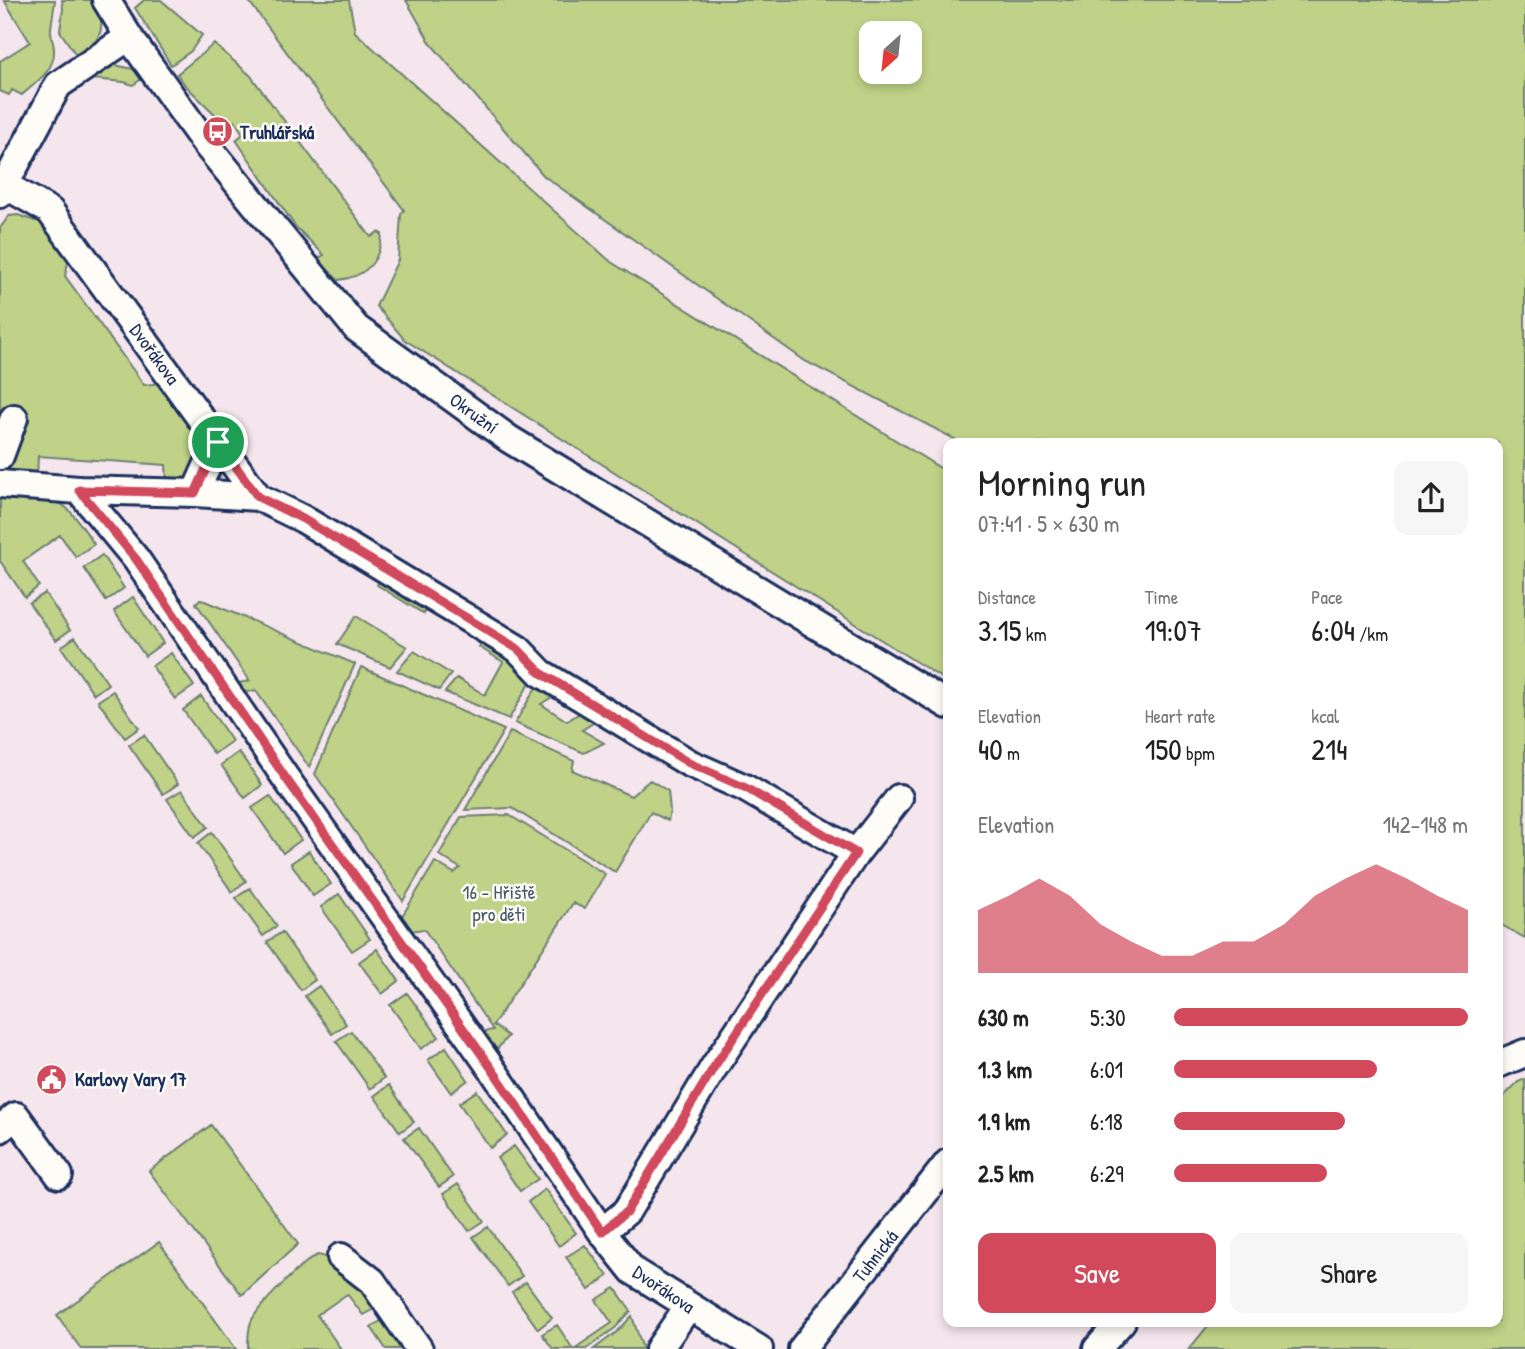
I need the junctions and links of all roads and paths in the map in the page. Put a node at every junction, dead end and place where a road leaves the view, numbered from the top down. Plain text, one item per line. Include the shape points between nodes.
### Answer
1 (106, 0) edge
2 (129, 37) junction
3 (2, 189) edge
4 (14, 418) dead end
5 (218, 442) junction
6 (0, 456) edge
7 (0, 484) edge
8 (79, 490) junction
9 (195, 493) junction
10 (258, 497) junction
11 (943, 702) edge
12 (898, 798) dead end
13 (856, 853) junction
14 (1525, 1053) edge
15 (1503, 1062) edge
16 (0, 1129) edge
17 (943, 1169) edge
18 (59, 1175) dead end
19 (602, 1232) junction
20 (341, 1257) dead end
21 (688, 1307) junction
22 (1117, 1327) edge
23 (419, 1349) edge
24 (659, 1349) edge
25 (759, 1349) edge
26 (802, 1349) edge
27 (1097, 1349) edge

1 - 2 street, Okružní
2 - 3 street via 58,85
2 - 11 street, Okružní via 205,143 356,328 509,439
3 - 5 street, Dvořákova via 50,211
4 - 6 street
5 - 9 street
5 - 10 street, Dvořákova
7 - 8 street
8 - 9 street
8 - 19 street, Dvořákova via 136,559
9 - 10 street
10 - 13 street via 303,519 518,649 541,673 689,763 746,788
12 - 13 street
13 - 19 street via 714,1067 627,1211
14 - 15 street
16 - 18 street via 16,1116
17 - 26 street, Tuhnická
19 - 21 street, Dvořákova via 633,1270
20 - 23 street via 372,1281
21 - 24 street
21 - 25 street, Dvořákova
22 - 27 street

